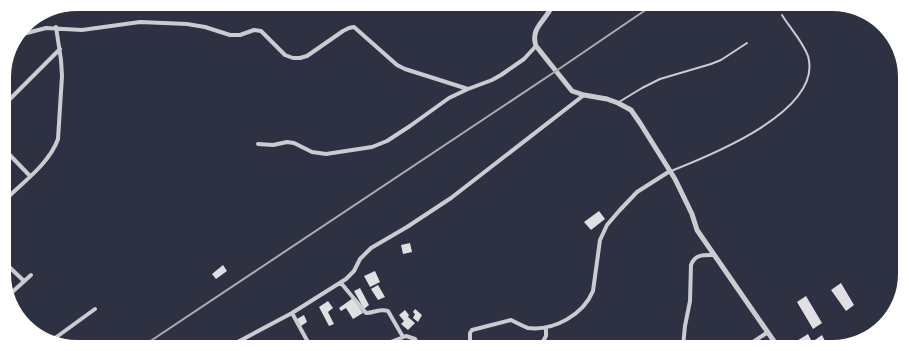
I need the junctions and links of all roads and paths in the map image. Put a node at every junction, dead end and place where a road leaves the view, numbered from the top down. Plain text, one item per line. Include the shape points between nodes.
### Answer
1 (550, 11) edge
2 (782, 15) dead end
3 (56, 27) junction
4 (29, 32) edge
5 (748, 43) dead end
6 (536, 46) junction
7 (60, 49) junction
8 (468, 89) junction
9 (584, 95) junction
10 (11, 98) edge
11 (618, 103) junction
12 (258, 144) dead end
13 (11, 156) edge
14 (670, 171) junction
15 (30, 176) junction
16 (11, 194) edge
17 (714, 254) junction
18 (11, 269) edge
19 (31, 275) dead end
20 (24, 281) junction
21 (342, 282) junction
22 (13, 291) edge
23 (95, 309) dead end
24 (292, 313) junction
25 (546, 328) junction
26 (768, 332) junction
27 (56, 337) edge
28 (404, 337) junction
29 (241, 340) edge
30 (307, 340) edge
31 (396, 340) edge
32 (414, 340) edge
33 (470, 340) edge
34 (544, 340) edge
35 (684, 340) edge
36 (756, 340) edge
37 (773, 340) edge

1 - 6 street via 534,32
2 - 14 lane via 808,57 807,81 796,98 777,116 750,135 708,157
3 - 4 street
3 - 7 street
3 - 8 street via 82,30 159,22 188,24 240,35 254,30 261,31 285,55 292,58 307,56 348,28 354,28 397,65
5 - 11 lane via 721,60 660,79
6 - 8 street via 524,59 501,75
6 - 9 street via 572,91
7 - 10 street
7 - 15 street via 62,76 58,139 51,153
8 - 12 street via 449,98 396,135 372,147 326,154 312,152 294,143
9 - 11 street
9 - 21 street via 451,198 371,248
11 - 14 street via 631,110
13 - 15 street
14 - 17 street via 692,214 697,230
14 - 25 street via 637,192 618,211 600,240 590,298 581,309
15 - 16 street
17 - 26 street
17 - 35 street via 697,257 691,265 690,301
18 - 20 street
19 - 20 street
20 - 22 street
21 - 24 street
21 - 28 street via 366,313 388,311
23 - 27 street
24 - 29 street
24 - 30 street
25 - 33 street via 528,328 512,320 472,330
25 - 34 street
26 - 36 street
26 - 37 street
28 - 31 street
28 - 32 street

